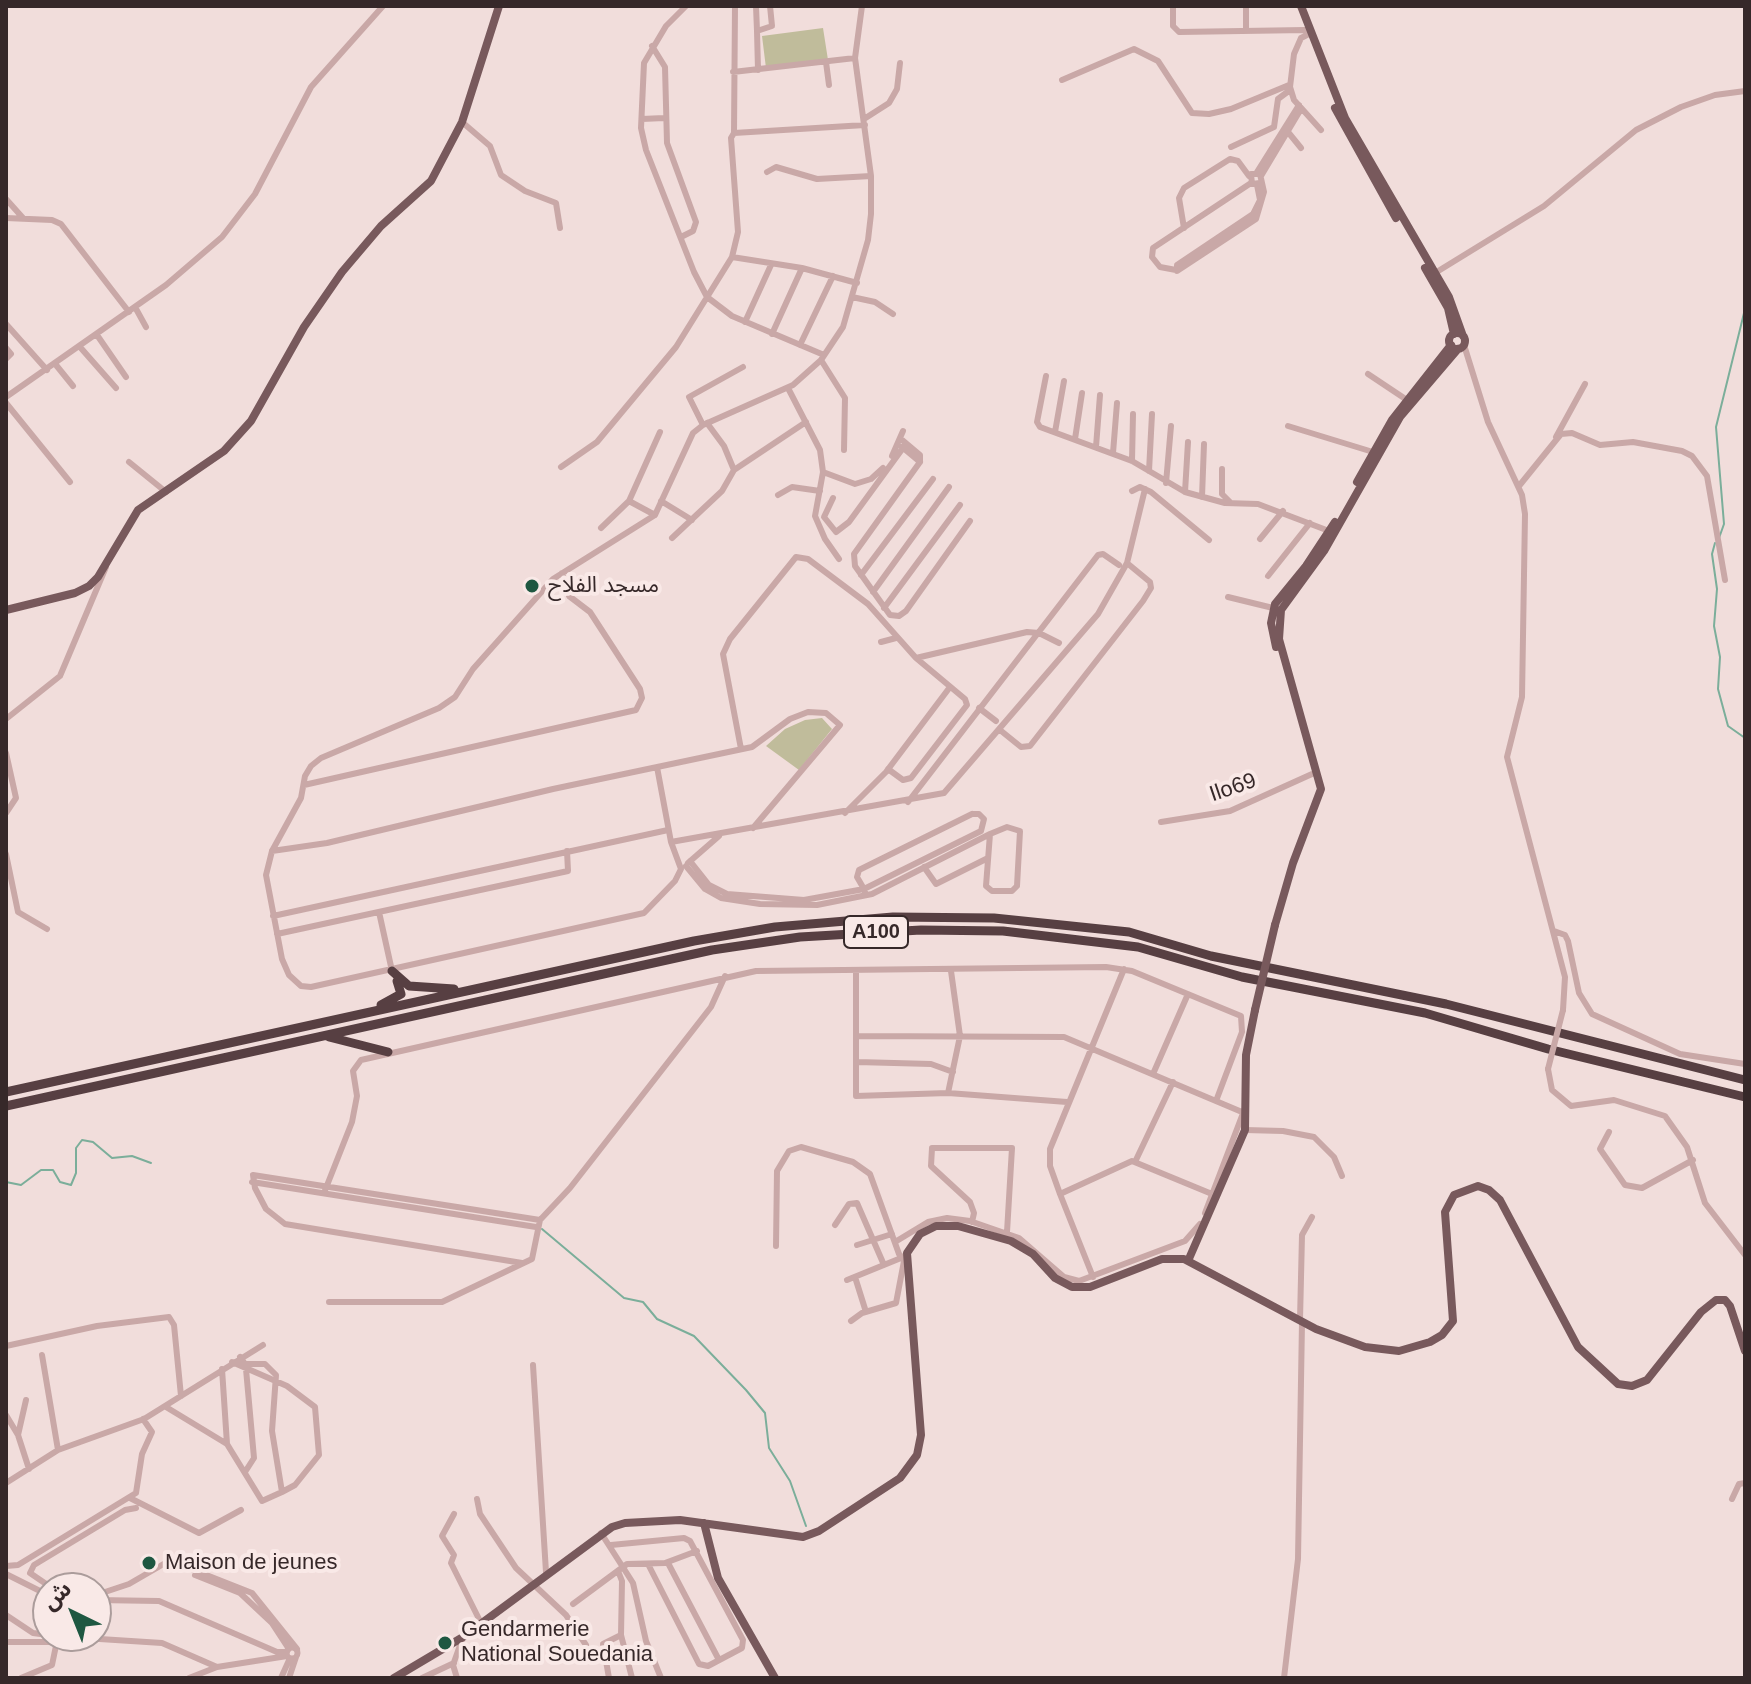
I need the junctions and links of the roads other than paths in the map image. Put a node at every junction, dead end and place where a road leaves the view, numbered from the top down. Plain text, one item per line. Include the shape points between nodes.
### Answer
1 (383, 6) edge
2 (499, 6) edge
3 (686, 6) edge
4 (735, 6) edge
5 (756, 6) edge
6 (770, 6) edge
7 (862, 6) edge
8 (1173, 6) edge
9 (1246, 6) edge
10 (1299, 6) edge
11 (757, 31) junction
12 (1246, 31) junction
13 (1306, 32) junction
14 (652, 46) junction
15 (855, 58) junction
16 (826, 62) junction
17 (900, 63) dead end
18 (758, 70) junction
19 (733, 72) junction
20 (1062, 80) dead end
21 (829, 85) dead end
22 (1290, 87) junction
23 (1745, 91) edge
24 (1300, 107) junction
25 (664, 118) junction
26 (642, 119) junction
27 (462, 122) junction
28 (864, 122) junction
29 (1321, 130) dead end
30 (1288, 132) junction
31 (734, 133) junction
32 (1231, 147) dead end
33 (1276, 147) junction
34 (1301, 148) dead end
35 (767, 172) dead end
36 (871, 176) junction
37 (1256, 179) junction
38 (6, 199) edge
39 (6, 218) edge
40 (23, 218) junction
41 (560, 228) dead end
42 (1184, 228) junction
43 (681, 237) junction
44 (732, 257) junction
45 (771, 265) junction
46 (802, 268) junction
47 (1435, 273) junction
48 (833, 276) junction
49 (857, 283) junction
50 (707, 297) junction
51 (852, 297) junction
52 (132, 309) junction
53 (893, 314) dead end
54 (745, 322) junction
55 (6, 324) edge
56 (146, 327) dead end
57 (772, 334) junction
58 (97, 335) junction
59 (1458, 342) junction
60 (800, 345) junction
61 (80, 347) junction
62 (6, 348) edge
63 (823, 358) junction
64 (6, 359) edge
65 (56, 365) junction
66 (743, 367) dead end
67 (47, 370) junction
68 (1368, 374) dead end
69 (1046, 376) dead end
70 (126, 377) dead end
71 (1064, 381) dead end
72 (1585, 384) dead end
73 (73, 386) dead end
74 (6, 387) edge
75 (116, 388) dead end
76 (788, 388) junction
77 (1082, 393) dead end
78 (1100, 395) dead end
79 (8, 398) edge
80 (1407, 400) junction
81 (1117, 403) dead end
82 (1133, 414) dead end
83 (1152, 414) dead end
84 (806, 422) junction
85 (705, 424) junction
86 (1171, 426) dead end
87 (1288, 426) dead end
88 (660, 432) dead end
89 (1055, 432) junction
90 (1555, 438) junction
91 (1075, 439) junction
92 (901, 441) junction
93 (1188, 442) dead end
94 (1204, 444) dead end
95 (1096, 447) junction
96 (844, 450) dead end
97 (1373, 452) junction
98 (1113, 453) junction
99 (1132, 461) junction
100 (129, 462) dead end
101 (561, 467) dead end
102 (1222, 469) dead end
103 (734, 470) junction
104 (1149, 471) junction
105 (823, 472) junction
106 (933, 479) dead end
107 (70, 482) dead end
108 (1166, 483) junction
109 (1519, 486) junction
110 (949, 487) dead end
111 (1145, 489) junction
112 (820, 491) junction
113 (1132, 491) dead end
114 (166, 492) junction
115 (1185, 492) junction
116 (778, 495) dead end
117 (1202, 497) junction
118 (833, 498) dead end
119 (629, 501) junction
120 (661, 501) junction
121 (1231, 503) junction
122 (960, 505) dead end
123 (1283, 511) junction
124 (655, 515) junction
125 (692, 520) junction
126 (970, 521) dead end
127 (1310, 523) junction
128 (601, 528) dead end
129 (1332, 532) junction
130 (672, 538) dead end
131 (1260, 539) dead end
132 (1209, 540) dead end
133 (839, 559) dead end
134 (108, 560) junction
135 (1123, 564) junction
136 (562, 573) junction
137 (861, 575) junction
138 (1268, 576) dead end
139 (1725, 580) dead end
140 (873, 592) junction
141 (1228, 597) dead end
142 (884, 608) junction
143 (1273, 608) junction
144 (6, 610) edge
145 (1039, 633) junction
146 (896, 638) junction
147 (881, 642) dead end
148 (1059, 643) dead end
149 (916, 658) junction
150 (950, 687) junction
151 (979, 708) junction
152 (6, 719) edge
153 (996, 721) dead end
154 (1000, 730) junction
155 (741, 749) junction
156 (6, 753) edge
157 (657, 767) junction
158 (888, 769) junction
159 (1312, 774) junction
160 (304, 785) junction
161 (908, 802) junction
162 (1318, 802) junction
163 (6, 813) edge
164 (844, 814) junction
165 (1161, 822) dead end
166 (753, 828) junction
167 (668, 830) junction
168 (725, 833) junction
169 (990, 834) junction
170 (693, 839) junction
171 (671, 842) junction
172 (272, 851) junction
173 (567, 851) junction
174 (700, 851) junction
175 (6, 854) edge
176 (988, 858) junction
177 (688, 863) junction
178 (924, 867) junction
179 (468, 873) junction
180 (679, 875) junction
181 (472, 892) junction
182 (865, 892) junction
183 (379, 912) junction
184 (273, 916) junction
185 (47, 929) dead end
186 (1554, 931) junction
187 (277, 934) junction
188 (1124, 969) junction
189 (392, 971) junction
190 (951, 971) junction
191 (856, 972) junction
192 (725, 976) junction
193 (470, 990) junction
194 (1188, 994) junction
195 (358, 1014) junction
196 (326, 1036) junction
197 (857, 1036) junction
198 (960, 1036) junction
199 (1091, 1047) junction
200 (388, 1052) junction
201 (857, 1062) junction
202 (1745, 1064) edge
203 (953, 1072) junction
204 (1153, 1074) junction
205 (1745, 1080) edge
206 (1173, 1082) junction
207 (6, 1092) edge
208 (948, 1093) junction
209 (1745, 1097) edge
210 (1216, 1101) junction
211 (1067, 1102) junction
212 (6, 1106) edge
213 (1245, 1109) junction
214 (1245, 1130) junction
215 (1609, 1132) dead end
216 (1693, 1160) junction
217 (1135, 1162) junction
218 (1342, 1176) dead end
219 (325, 1190) junction
220 (1060, 1194) junction
221 (1212, 1194) junction
222 (1312, 1217) dead end
223 (972, 1222) junction
224 (538, 1224) junction
225 (835, 1225) dead end
226 (1007, 1232) junction
227 (892, 1234) junction
228 (874, 1240) junction
229 (895, 1242) junction
230 (857, 1245) dead end
231 (776, 1246) dead end
232 (1745, 1255) edge
233 (904, 1261) junction
234 (1188, 1261) junction
235 (522, 1263) junction
236 (884, 1265) junction
237 (1093, 1277) junction
238 (329, 1302) dead end
239 (866, 1312) junction
240 (851, 1321) dead end
241 (1301, 1321) junction
242 (263, 1345) dead end
243 (6, 1346) edge
244 (1745, 1351) edge
245 (42, 1355) dead end
246 (240, 1357) junction
247 (232, 1362) junction
248 (533, 1365) dead end
249 (222, 1369) junction
250 (246, 1369) junction
251 (276, 1382) junction
252 (181, 1396) junction
253 (26, 1400) dead end
254 (166, 1407) junction
255 (6, 1415) edge
256 (143, 1419) junction
257 (18, 1435) junction
258 (227, 1444) junction
259 (58, 1450) junction
260 (29, 1469) junction
261 (245, 1472) junction
262 (6, 1483) edge
263 (1745, 1483) edge
264 (282, 1492) junction
265 (130, 1498) junction
266 (477, 1499) dead end
267 (1732, 1499) dead end
268 (136, 1508) dead end
269 (241, 1510) dead end
270 (454, 1514) dead end
271 (704, 1523) junction
272 (601, 1533) junction
273 (611, 1545) junction
274 (697, 1551) junction
275 (668, 1563) junction
276 (648, 1564) junction
277 (6, 1566) edge
278 (621, 1568) junction
279 (546, 1572) junction
280 (6, 1574) edge
281 (32, 1574) edge
282 (530, 1584) junction
283 (32, 1587) edge
284 (112, 1591) edge
285 (112, 1599) edge
286 (573, 1604) dead end
287 (6, 1615) edge
288 (480, 1621) junction
289 (32, 1632) edge
290 (621, 1635) junction
291 (463, 1637) junction
292 (112, 1640) edge
293 (6, 1642) edge
294 (32, 1642) edge
295 (586, 1645) dead end
296 (53, 1652) edge
297 (291, 1654) junction
298 (719, 1660) junction
299 (454, 1663) junction
300 (217, 1667) junction
301 (21, 1678) edge
302 (189, 1678) edge
303 (281, 1678) edge
304 (289, 1678) edge
305 (394, 1678) edge
306 (422, 1678) edge
307 (457, 1678) edge
308 (609, 1678) edge
309 (632, 1678) edge
310 (661, 1678) edge
311 (775, 1678) edge
312 (1284, 1678) edge

1 - 52 street via 311,87 243,213 201,258
2 - 27 main road
3 - 14 street
4 - 19 street
5 - 11 street
6 - 11 street via 772,26
7 - 15 street
8 - 12 street via 1173,26 1179,32
9 - 12 street
10 - 13 main road
10 - 47 main road via 1345,118
11 - 18 street
12 - 13 street
13 - 22 street via 1297,47
13 - 59 main road via 1346,131 1445,302
14 - 25 street via 665,67
14 - 26 street via 644,63
15 - 16 street
15 - 28 street
16 - 18 street
16 - 21 street
17 - 28 street via 897,89 889,103
18 - 19 street
19 - 31 street
20 - 22 street via 1134,49 1158,61 1192,113 1231,109
22 - 24 street
22 - 32 street via 1278,99 1274,127
23 - 47 street via 1681,107 1636,130 1544,206
24 - 29 street
24 - 30 street
24 - 33 street
25 - 26 street
25 - 43 street via 667,143 696,222 693,231
26 - 43 street via 646,150
27 - 41 street via 490,146 501,175 556,203
27 - 114 main road via 431,181 362,246 319,303 251,421 224,451
28 - 31 street
28 - 36 street
30 - 33 street
30 - 34 street
31 - 44 street via 738,232
33 - 37 street
35 - 36 street via 776,167 817,179
36 - 49 street via 868,240
37 - 42 street
37 - 42 street via 1230,159 1184,188 1179,198
37 - 42 street via 1259,203 1245,224 1176,270 1162,268 1152,251
38 - 40 street
39 - 40 street
40 - 52 street via 61,224
43 - 50 street
44 - 45 street
44 - 50 street
45 - 46 street
45 - 54 street
46 - 48 street
46 - 57 street
47 - 59 main road via 1454,307
48 - 49 street
48 - 60 street
49 - 51 street
50 - 54 street
50 - 101 street via 676,347 597,442
51 - 53 street via 875,302
51 - 63 street via 843,327
52 - 56 street
52 - 58 street
54 - 57 street
55 - 67 street
57 - 60 street
58 - 61 street
58 - 70 street
59 - 80 main road
59 - 109 street
59 - 129 main road via 1400,417
60 - 63 street
61 - 65 street
61 - 75 street
62 - 64 street via 11,354
63 - 76 street
63 - 96 street via 845,398
65 - 67 street
65 - 73 street
66 - 85 street via 689,397
67 - 79 street
68 - 80 street
69 - 89 street via 1037,424
71 - 89 street
72 - 90 street
74 - 79 street
76 - 84 street
76 - 85 street
77 - 91 street
78 - 95 street
79 - 107 street
80 - 97 main road
81 - 98 street
82 - 99 street
83 - 104 street
84 - 103 street
84 - 105 street via 820,450
85 - 103 street via 724,446
85 - 120 street via 693,433
86 - 108 street
87 - 97 street
88 - 119 street
89 - 91 street
90 - 109 street
90 - 139 street via 1572,433 1600,445 1633,442 1692,456 1707,476
91 - 95 street
92 - 105 street via 878,474 863,483 846,483
92 - 118 street via 849,522 836,532 824,517
92 - 137 street via 920,455 920,462 855,551 853,563
93 - 115 street
94 - 117 street
95 - 98 street
97 - 129 main road
98 - 99 street
99 - 104 street
100 - 114 street
102 - 121 street via 1222,494
103 - 125 street via 722,491
104 - 108 street
105 - 112 street
106 - 137 street
108 - 115 street
109 - 186 street via 1525,514 1522,697 1507,757
110 - 140 street
111 - 113 street
111 - 132 street
111 - 135 street
112 - 116 street via 792,487
112 - 133 street via 815,516
114 - 134 main road via 130,519
115 - 117 street
117 - 121 street
119 - 124 street
119 - 128 street
120 - 124 street
120 - 125 street
121 - 123 street
122 - 142 street
123 - 127 street
123 - 131 street
124 - 136 street
125 - 130 street
126 - 142 street via 903,615 894,616
127 - 129 street
127 - 138 street
129 - 143 main road
129 - 162 main road via 1285,600 1278,622 1320,783
134 - 144 main road via 98,577 75,593
134 - 152 street via 60,676
135 - 145 street via 1098,555
135 - 154 street via 1097,615
135 - 154 street via 1148,580 1151,588 1091,672 1030,746 1021,747
136 - 160 street via 473,669 455,697 321,758 311,766
136 - 160 street via 569,596 590,612 635,680 642,698 636,710
137 - 140 street
140 - 142 street
141 - 143 street
143 - 159 main road via 1272,633
145 - 148 street
145 - 149 street
145 - 151 street
146 - 147 street
146 - 149 street
146 - 155 street via 868,604 808,559 790,561 723,654
149 - 150 street
150 - 158 street
150 - 158 street via 965,699 966,709 911,778 902,779
151 - 153 street
151 - 161 street
154 - 161 street via 944,793
155 - 157 street
155 - 166 street via 762,742 808,712 826,713 840,725
156 - 163 street via 16,798
157 - 167 street
157 - 172 street
158 - 164 street
159 - 162 main road
159 - 165 street, Ilo69 via 1230,811
160 - 172 street
161 - 164 street
162 - 213 main road, bridge via 1275,925 1246,1055
164 - 166 street
166 - 168 street
167 - 171 street
167 - 173 street
168 - 170 street
168 - 174 street
169 - 176 street
169 - 176 street via 1007,827 1020,831 1015,889 988,890
169 - 178 street
170 - 171 street
170 - 174 street
171 - 180 street via 680,862
172 - 184 street via 266,887
173 - 179 street
173 - 181 street via 568,871
174 - 177 street
175 - 185 street via 18,912
176 - 178 street via 936,884
177 - 180 street
177 - 182 street via 709,892 737,901 803,905
178 - 182 street
179 - 181 street
179 - 184 street
180 - 189 street via 641,914
181 - 183 street
182 - 182 street via 981,831 984,819 972,814 860,869 857,877
183 - 187 street
183 - 189 street
184 - 187 street
186 - 202 street via 1568,941 1579,993 1592,1014 1680,1054
186 - 216 street, bridge via 1565,977 1563,1010 1548,1069 1552,1090 1571,1106 1614,1100 1665,1116
187 - 189 street via 289,975 301,986
188 - 190 street
188 - 194 street
188 - 199 street
189 - 193 highway via 409,986
189 - 195 highway via 401,994
190 - 191 street
190 - 198 street
191 - 192 street via 756,971
191 - 197 street
192 - 200 street
192 - 224 street via 711,1007
193 - 195 highway, A100
193 - 205 highway, A100 via 775,927 893,917 1017,919 1129,932 1211,956 1446,1004
194 - 204 street
194 - 210 street via 1242,1018 1242,1032
195 - 207 highway, A100
196 - 200 highway
196 - 209 highway, A100 via 746,945 878,932 1003,931 1138,947 1242,977 1439,1016 1548,1049
196 - 212 highway, A100
197 - 198 street
197 - 201 street
198 - 199 street via 1060,1036
198 - 203 street
199 - 204 street
199 - 211 street
200 - 219 street via 361,1060 354,1068 357,1096 352,1122
201 - 203 street via 931,1064
201 - 208 street via 856,1096
203 - 208 street
204 - 206 street
206 - 210 street
206 - 217 street
208 - 211 street
210 - 213 street
211 - 220 street via 1050,1149
213 - 214 main road
213 - 221 street
214 - 218 street via 1314,1137 1334,1157
214 - 234 main road
215 - 216 street via 1600,1149 1625,1185 1642,1188
216 - 232 street via 1705,1203
217 - 220 street
217 - 221 street
219 - 224 street
219 - 235 street via 253,1179 269,1214 285,1224
220 - 237 street
221 - 237 street via 1189,1238
222 - 241 street via 1302,1235
223 - 226 street
223 - 226 street via 970,1202 931,1166 932,1148 1012,1148
223 - 229 street via 928,1222
224 - 235 street via 534,1255
225 - 228 street via 855,1202
226 - 237 street via 1067,1279
227 - 228 street
227 - 229 street
227 - 231 street via 867,1170 798,1147 784,1157 775,1178
228 - 230 street
228 - 236 street
229 - 233 street
233 - 234 main road via 920,1234 947,1224 1011,1241 1072,1287 1090,1287 1162,1259
233 - 236 street
233 - 239 street via 897,1301
233 - 271 main road via 921,1425 920,1444 908,1470 803,1537
234 - 241 main road
235 - 238 street via 442,1302
236 - 239 street via 851,1279
239 - 240 street
241 - 244 main road via 1382,1350 1415,1348 1442,1335 1453,1313 1445,1212 1454,1195 1478,1186 1500,1200 1578,1347 1618,1384 1647,1380 1716,1300 1730,1306
241 - 312 street via 1298,1559
242 - 246 street
243 - 252 street via 169,1317
245 - 259 street
246 - 247 street
246 - 251 street via 245,1364 265,1364
247 - 249 street
247 - 250 street
248 - 279 street
249 - 252 street
249 - 258 street
250 - 251 street
250 - 261 street via 254,1458
251 - 264 street via 272,1431
251 - 264 street via 315,1407 319,1455 295,1485
252 - 254 street
253 - 257 street
254 - 256 street
254 - 258 street
255 - 257 street
256 - 259 street
256 - 265 street via 152,1432 142,1454 136,1493
257 - 260 street
258 - 261 street
259 - 260 street
260 - 262 street
261 - 264 street via 262,1501
263 - 267 street via 1739,1484
265 - 269 street via 199,1533
265 - 277 street via 18,1565
266 - 282 street via 480,1514
268 - 281 street via 34,1565
270 - 288 street via 442,1536
271 - 272 main road via 625,1523
271 - 311 main road via 718,1578
272 - 273 street
272 - 279 main road
273 - 274 street via 684,1538
273 - 278 street
274 - 275 street
274 - 298 street via 743,1642
275 - 276 street
275 - 298 street
276 - 278 street
276 - 298 street via 699,1664
278 - 286 street
278 - 290 street
278 - 310 street via 637,1593 646,1641
279 - 282 main road
280 - 283 street
282 - 288 main road
282 - 295 street via 566,1615
284 - 297 street via 172,1562 252,1593
285 - 297 street via 159,1601
287 - 289 street
288 - 291 main road
290 - 308 street via 603,1644
290 - 309 street
291 - 299 street
291 - 305 main road
292 - 300 street via 162,1643
293 - 294 street
296 - 301 street via 52,1665
297 - 300 street
297 - 303 street
297 - 304 street
299 - 306 street
299 - 307 street
300 - 302 street

